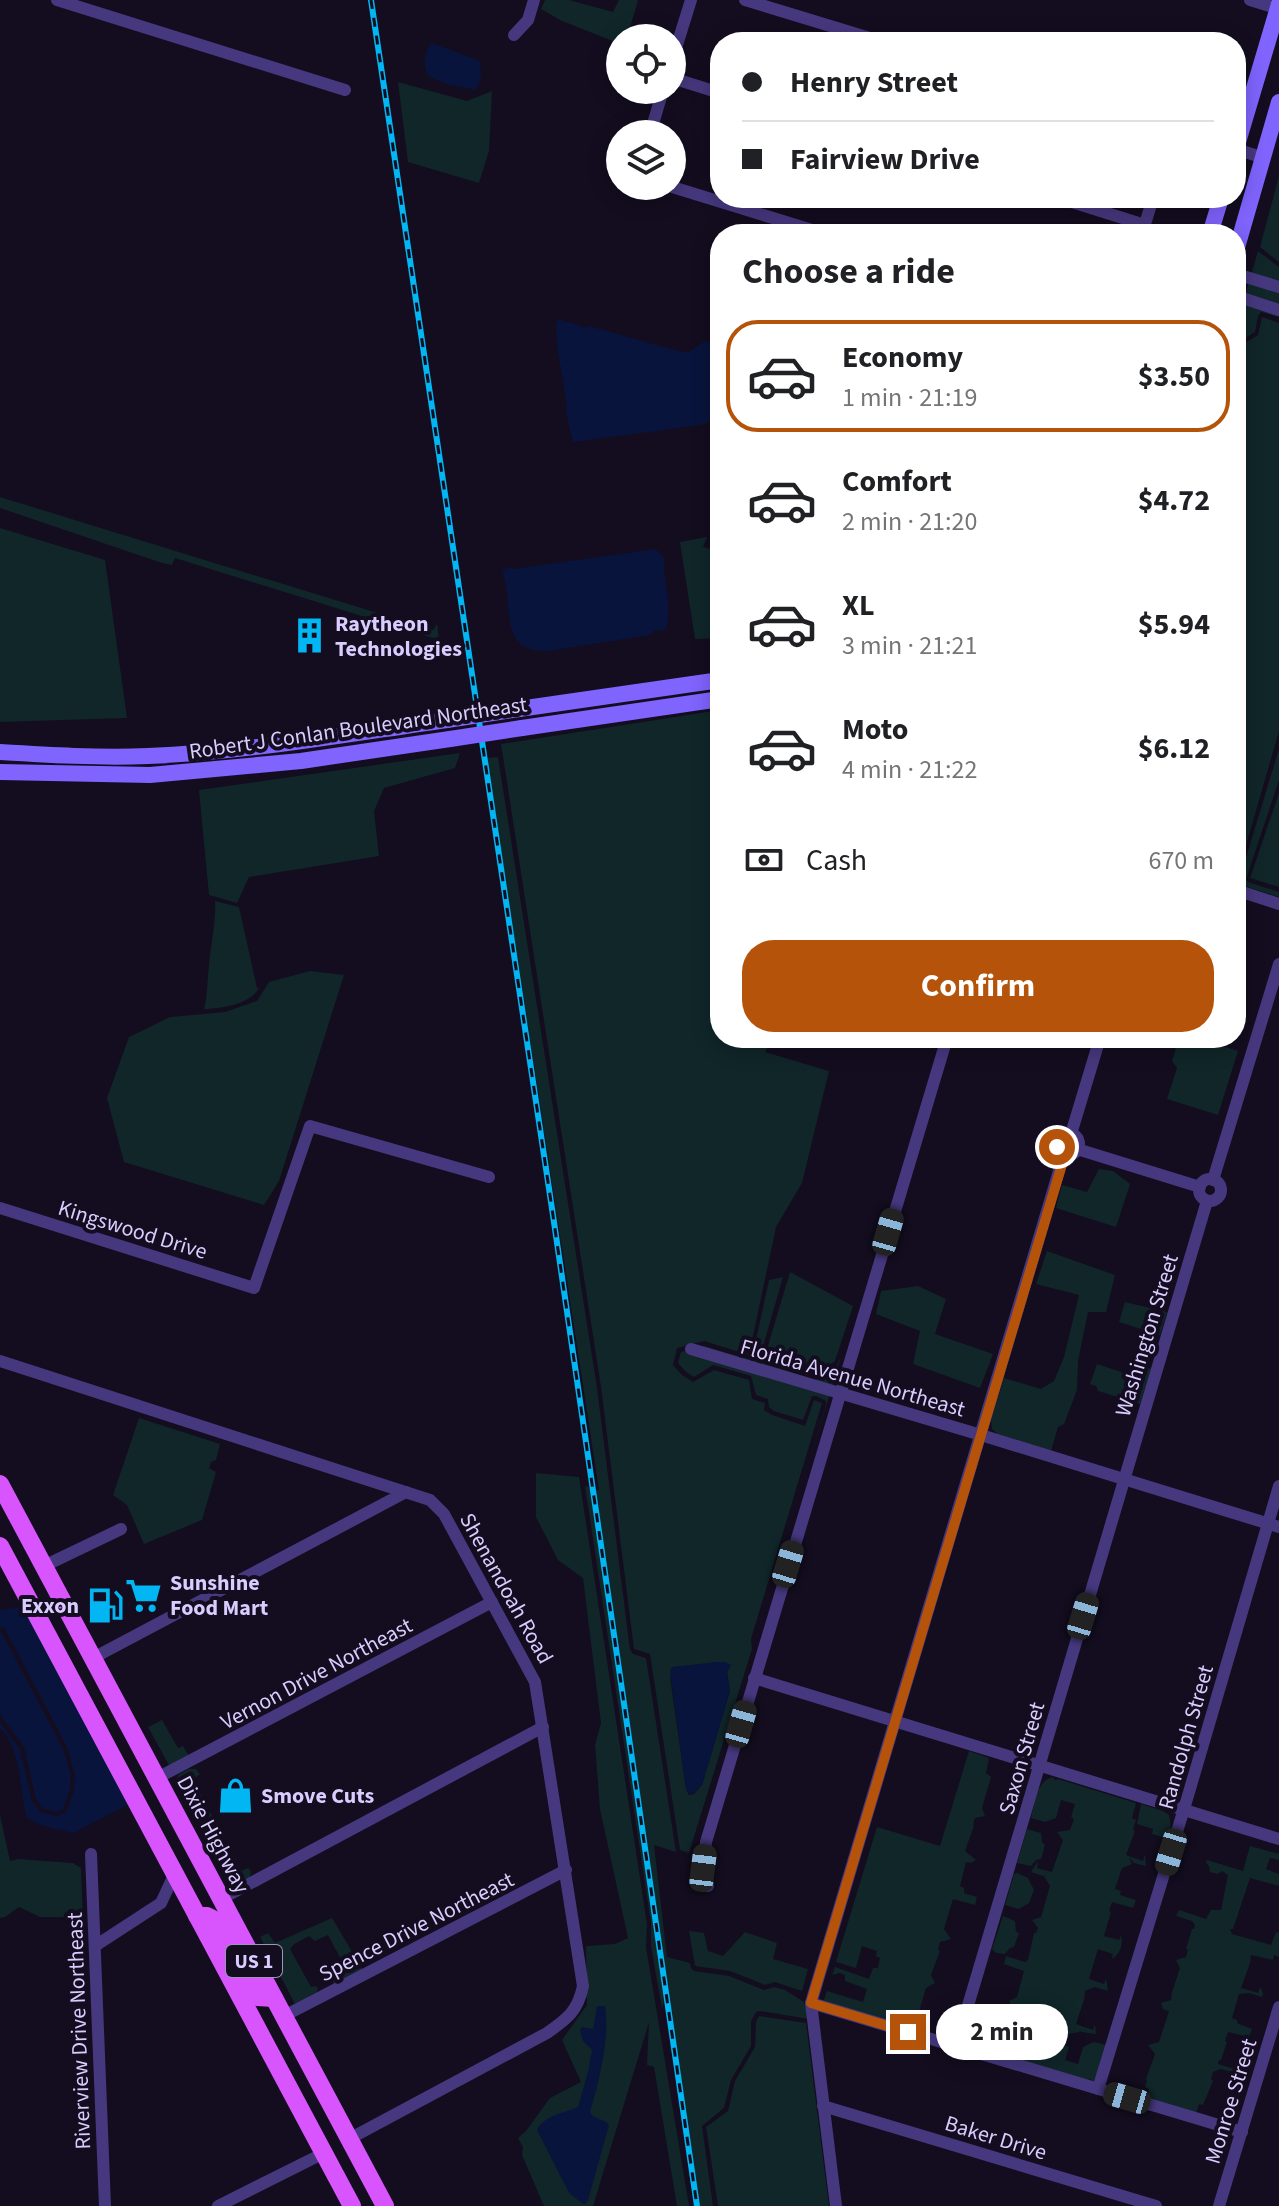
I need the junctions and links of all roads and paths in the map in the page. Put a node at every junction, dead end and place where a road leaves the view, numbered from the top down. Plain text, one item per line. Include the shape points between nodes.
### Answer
1 (57, 0) edge
2 (534, 0) edge
3 (691, 0) edge
4 (745, 0) edge
5 (1250, 0) edge
6 (1279, 7) edge
7 (684, 24) edge
8 (850, 32) edge
9 (514, 35) dead end
10 (686, 82) edge
11 (345, 90) dead end
12 (710, 90) edge
13 (1279, 102) edge
14 (1246, 116) edge
15 (1246, 152) edge
16 (1264, 158) junction
17 (686, 191) edge
18 (710, 199) edge
19 (740, 208) edge
20 (1086, 208) edge
21 (792, 224) edge
22 (1130, 224) edge
23 (1244, 224) edge
24 (1246, 277) edge
25 (1279, 287) edge
26 (1246, 299) edge
27 (1279, 310) edge
28 (710, 681) edge
29 (710, 700) edge
30 (0, 752) edge
31 (0, 772) edge
32 (1246, 893) edge
33 (1279, 904) edge
34 (1279, 964) edge
35 (944, 1048) edge
36 (1097, 1048) edge
37 (1071, 1134) junction
38 (1077, 1149) junction
39 (1064, 1154) junction
40 (489, 1177) dead end
41 (1213, 1180) junction
42 (1200, 1187) junction
43 (1207, 1201) junction
44 (0, 1208) edge
45 (691, 1349) dead end
46 (0, 1361) edge
47 (839, 1394) junction
48 (981, 1435) junction
49 (1123, 1480) junction
50 (0, 1484) edge
51 (1279, 1486) edge
52 (406, 1492) junction
53 (1274, 1526) edge
54 (121, 1529) dead end
55 (0, 1546) edge
56 (44, 1566) junction
57 (492, 1602) junction
58 (55, 1649) junction
59 (93, 1658) junction
60 (70, 1676) junction
61 (754, 1678) junction
62 (111, 1690) junction
63 (895, 1722) junction
64 (543, 1727) junction
65 (1039, 1766) junction
66 (157, 1778) junction
67 (1184, 1810) junction
68 (1279, 1839) edge
69 (91, 1854) dead end
70 (566, 1870) junction
71 (175, 1873) junction
72 (708, 1886) dead end
73 (221, 1899) junction
74 (161, 1903) junction
75 (192, 1905) junction
76 (95, 1946) junction
77 (274, 1998) junction
78 (811, 2003) junction
79 (1279, 2007) edge
80 (284, 2016) junction
81 (956, 2046) junction
82 (1098, 2089) junction
83 (823, 2106) junction
84 (310, 2126) junction
85 (1242, 2132) junction
86 (349, 2139) junction
87 (324, 2153) junction
88 (367, 2171) junction
89 (105, 2206) edge
90 (218, 2206) edge
91 (352, 2206) edge
92 (385, 2206) edge
93 (836, 2206) edge
94 (1156, 2206) edge
95 (1219, 2206) edge

1 - 11 street
2 - 9 street via 528,20
3 - 7 street
4 - 8 street
5 - 6 street
6 - 14 main road
10 - 12 street
13 - 16 main road
15 - 16 street
16 - 23 main road
17 - 18 street
19 - 21 street
20 - 22 street
24 - 25 street
26 - 27 street
28 - 30 main road, Robert J Conlan Boulevard Northeast, bridge via 223,751 131,756
29 - 31 main road, Robert J Conlan Boulevard Northeast, bridge via 301,761 164,774
32 - 33 street
34 - 41 street
35 - 47 street
36 - 37 street
37 - 38 street via 1077,1138
37 - 39 street via 1057,1141
38 - 39 street
38 - 42 street
39 - 48 street
40 - 44 street, Kingswood Drive via 310,1126 254,1288
41 - 42 street
41 - 43 street via 1220,1195
42 - 43 street
43 - 49 street, Washington Street
45 - 47 street, Florida Avenue Northeast
46 - 52 street, Shenandoah Road
47 - 48 street, Florida Avenue Northeast
47 - 61 street
48 - 49 street, Florida Avenue Northeast
48 - 63 street
49 - 53 street, Florida Avenue Northeast
49 - 65 street, Saxon Street
50 - 56 main road, Dixie Highway / US 1
51 - 53 street, Randolph Street
52 - 57 street, Shenandoah Road via 430,1500 444,1514
52 - 59 street
53 - 67 street, Randolph Street
54 - 56 street
55 - 58 main road, US 1
56 - 59 main road, Dixie Highway / US 1
57 - 64 street, Shenandoah Road via 535,1682
57 - 66 street, Vernon Drive Northeast
58 - 59 main road via 74,1658
58 - 60 main road, US 1
59 - 62 main road, Dixie Highway / US 1
60 - 62 main road via 88,1677
60 - 71 main road, US 1
61 - 63 street
61 - 72 street via 706,1842 703,1868
62 - 66 main road, Dixie Highway / US 1
63 - 65 street
63 - 78 street
64 - 70 street, Shenandoah Road
64 - 73 street
65 - 67 street
65 - 81 street, Saxon Street
66 - 73 main road, Dixie Highway / US 1
67 - 68 street
67 - 82 street, Randolph Street
69 - 76 street, Riverview Drive Northeast
70 - 80 street, Spence Drive Northeast
70 - 86 street, Shenandoah Road via 583,1986 579,2004 547,2033
71 - 74 street
71 - 75 main road, US 1
73 - 75 main road via 202,1898
73 - 77 main road, Dixie Highway / US 1
74 - 75 street
74 - 76 street
75 - 77 main road via 215,1920 257,1997
75 - 84 main road, US 1
76 - 89 street, Riverview Drive Northeast
77 - 80 main road, Dixie Highway / US 1
78 - 81 street
78 - 83 street
79 - 85 street, Monroe Street
80 - 86 main road, Dixie Highway / US 1
81 - 82 street
82 - 85 street
83 - 93 street
83 - 94 street, Baker Drive
84 - 86 main road via 338,2140
84 - 87 main road, US 1
85 - 95 street, Monroe Street
86 - 88 main road, Dixie Highway / US 1
87 - 88 main road
87 - 90 street
87 - 91 main road, US 1
88 - 92 main road, Dixie Highway / US 1

